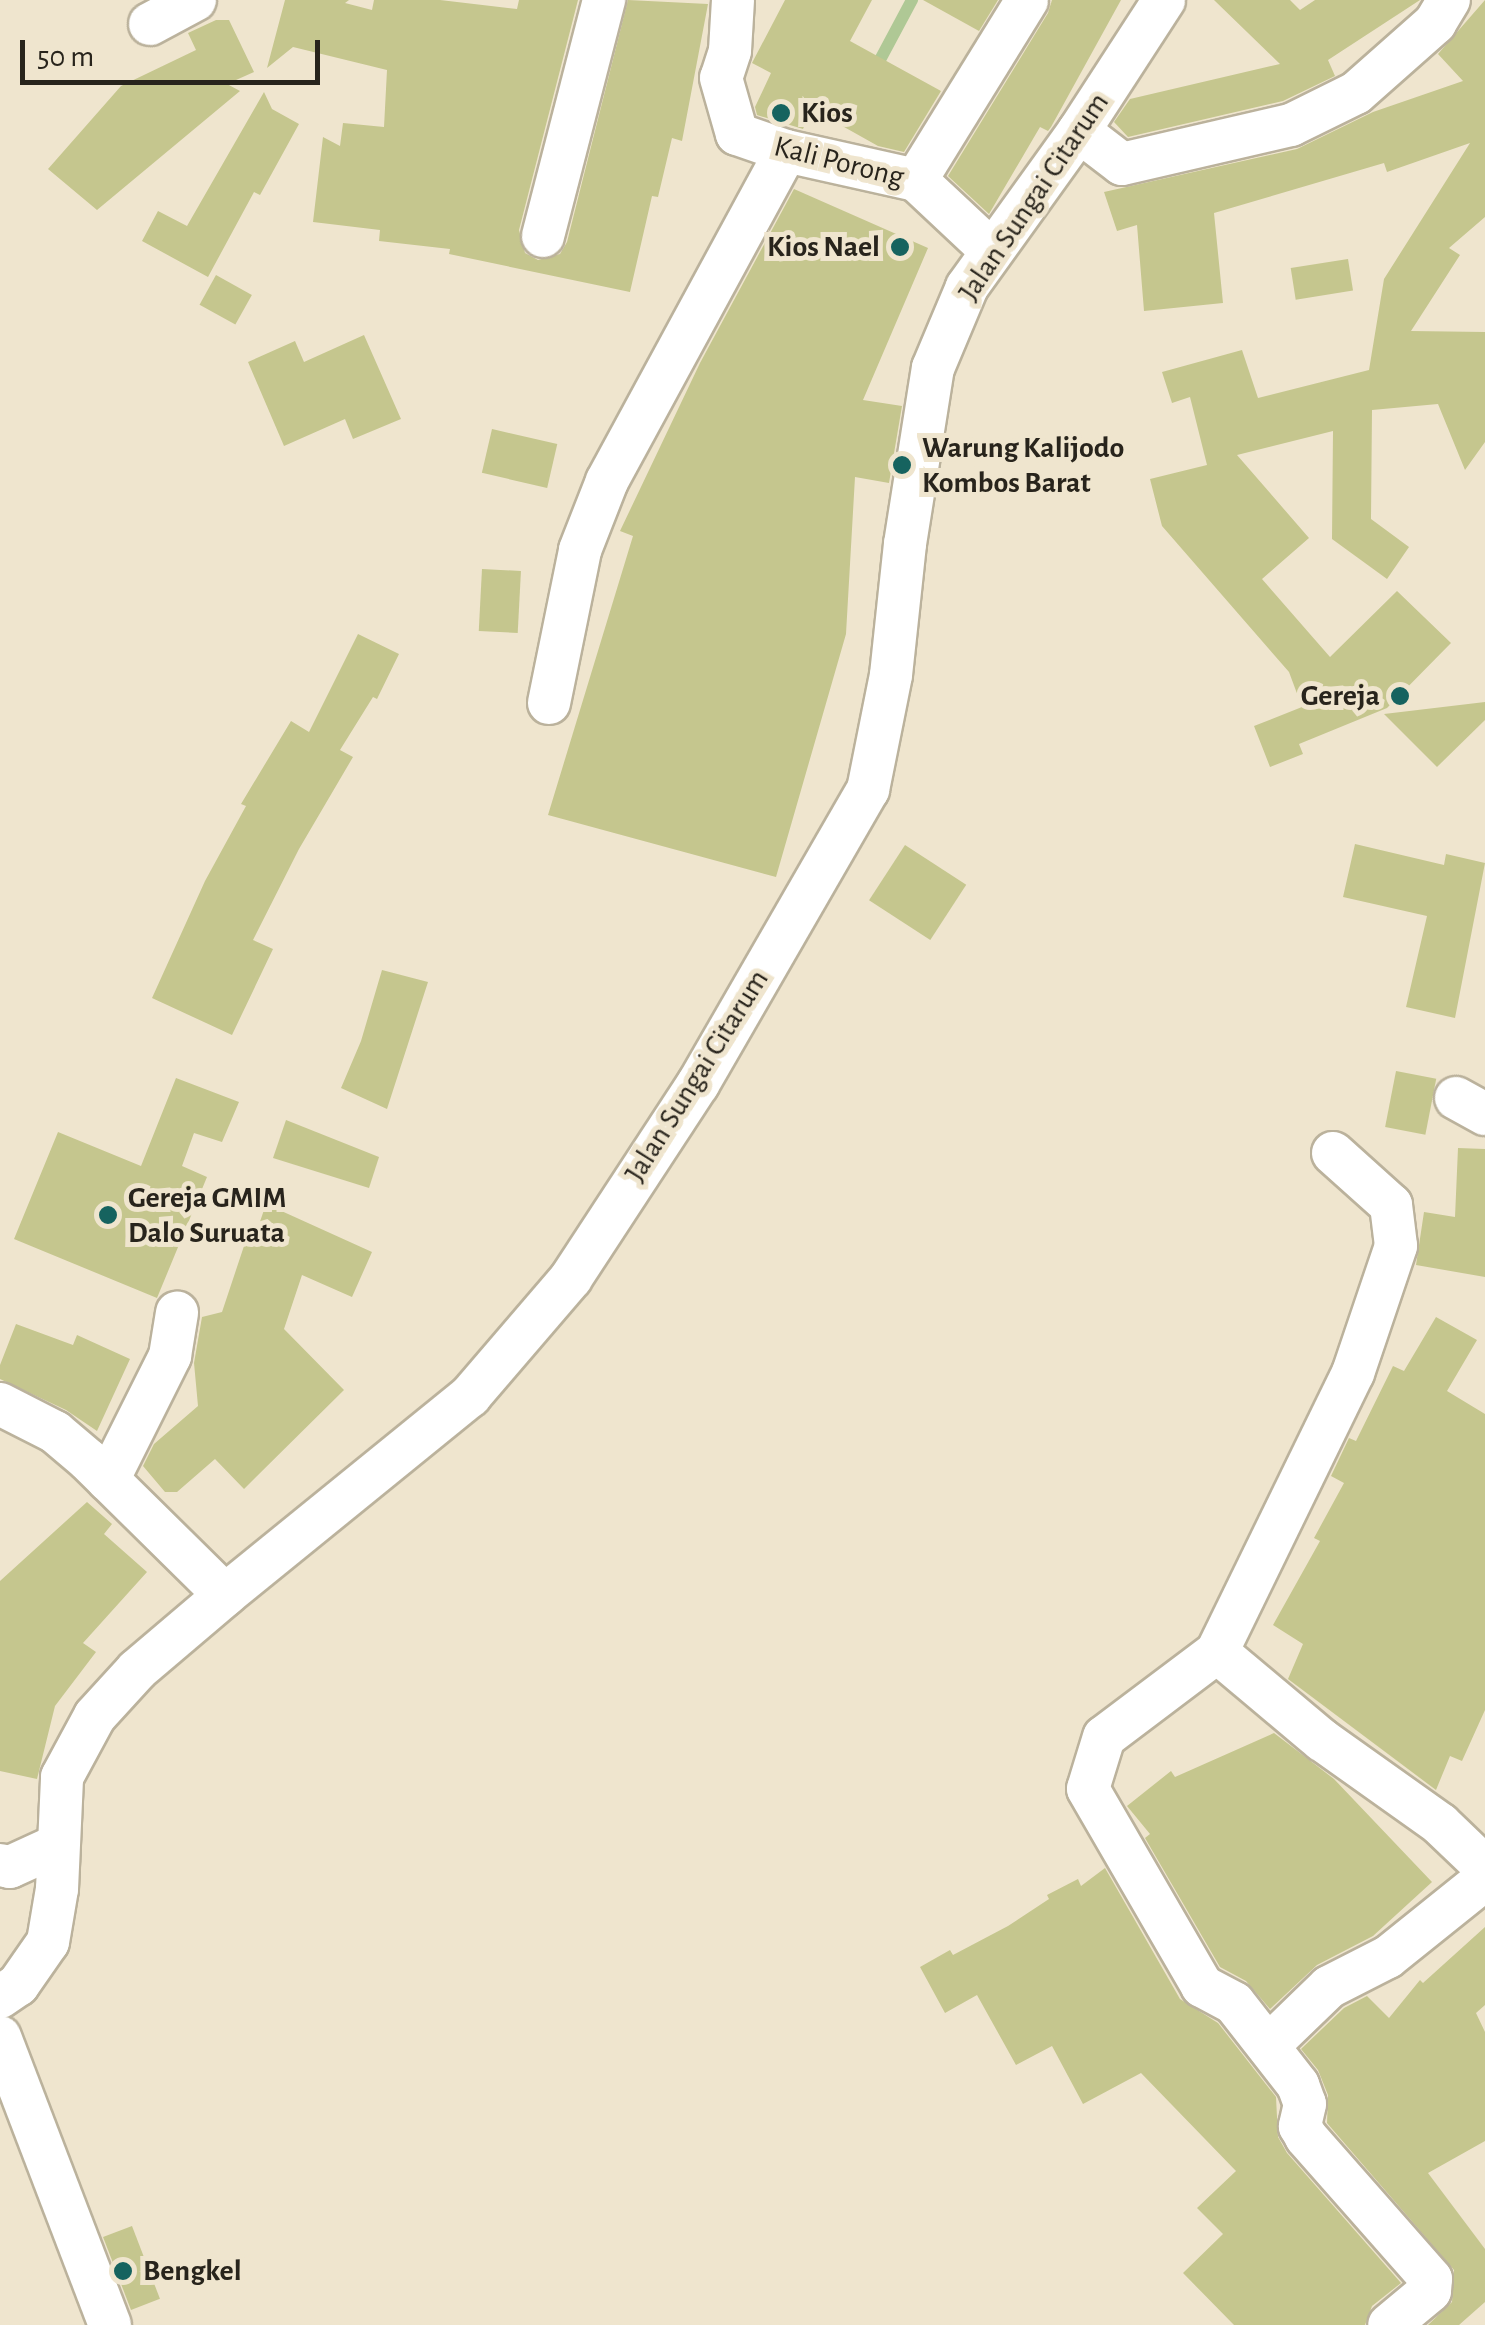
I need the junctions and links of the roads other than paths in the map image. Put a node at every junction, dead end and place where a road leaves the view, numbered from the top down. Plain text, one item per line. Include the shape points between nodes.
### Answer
1 (195, 0) edge
2 (604, 0) edge
3 (733, 0) edge
4 (1027, 0) edge
5 (1164, 0) edge
6 (1449, 0) edge
7 (150, 24) dead end
8 (1079, 131) junction
9 (786, 151) junction
10 (916, 180) junction
11 (543, 236) dead end
12 (992, 251) junction
13 (548, 703) dead end
14 (1333, 1153) dead end
15 (176, 1313) dead end
16 (0, 1404) edge
17 (108, 1480) junction
18 (225, 1595) junction
19 (1217, 1652) junction
20 (56, 1846) junction
21 (0, 1865) edge
22 (1485, 1866) edge
23 (1485, 1879) edge
24 (0, 1997) edge
25 (0, 2037) edge
26 (1268, 2046) junction
27 (110, 2325) edge
28 (1390, 2325) edge

1 - 7 street
2 - 11 street
3 - 9 street, Kali Porong via 721,78 737,134
4 - 10 street
5 - 8 street, Jalan Sungai Citarum
6 - 8 street via 1434,23 1356,93 1290,125 1122,164
8 - 12 street, Jalan Sungai Citarum
9 - 10 street, Kali Porong
9 - 13 street via 608,481 580,550
10 - 12 street, Kali Porong
12 - 18 street, Jalan Sungai Citarum via 967,288 933,368 891,675 868,790 698,1084 571,1278 470,1396
14 - 19 street via 1391,1205 1396,1246 1352,1373
15 - 17 street via 170,1356
16 - 17 street via 55,1432
17 - 18 street
18 - 20 street, Jalan Sungai Citarum via 95,1716 62,1776
19 - 22 street
19 - 26 street via 1104,1738 1088,1789 1202,1986 1234,2002
20 - 21 street via 10,1867
20 - 24 street, Jalan Sungai Citarum via 58,1889 48,1942 18,1986
23 - 26 street via 1388,1957 1330,1987
25 - 27 street
26 - 28 street via 1298,2086 1306,2137 1431,2279 1430,2291

